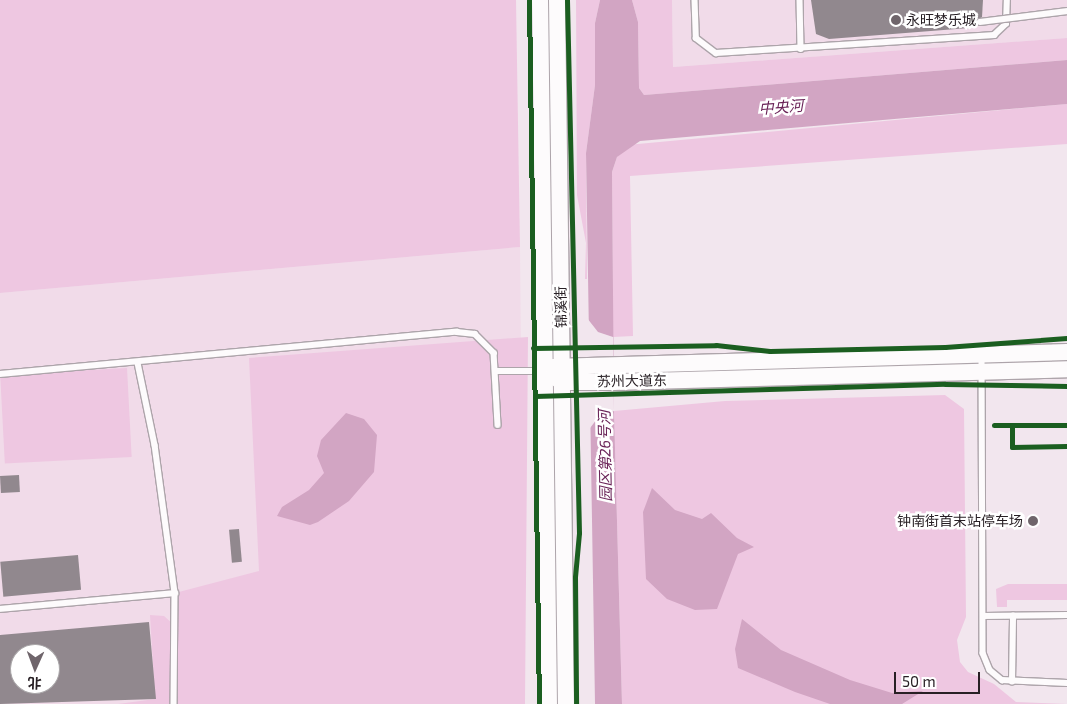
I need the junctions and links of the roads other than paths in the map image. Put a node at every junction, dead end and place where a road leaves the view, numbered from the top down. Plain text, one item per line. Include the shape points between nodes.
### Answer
1 (540, 0) edge
2 (557, 0) edge
3 (695, 0) edge
4 (800, 0) edge
5 (1007, 0) edge
6 (1067, 11) edge
7 (980, 22) dead end
8 (801, 49) junction
9 (1067, 352) edge
10 (982, 355) junction
11 (138, 363) junction
12 (561, 363) junction
13 (1067, 369) edge
14 (496, 371) junction
15 (545, 371) junction
16 (982, 373) junction
17 (0, 374) edge
18 (562, 382) junction
19 (498, 425) dead end
20 (175, 594) junction
21 (0, 609) edge
22 (1067, 615) edge
23 (983, 616) junction
24 (1014, 616) junction
25 (1012, 682) junction
26 (1067, 683) edge
27 (174, 704) edge
28 (549, 704) edge
29 (566, 704) edge

1 - 15 main road, 锦溪街
2 - 12 main road, 锦溪街
3 - 8 lane via 696,38 716,53
4 - 8 lane
5 - 8 lane via 1006,24 994,35
6 - 7 lane, bridge
9 - 10 main road, 苏州大道东
10 - 12 main road, 苏州大道东
10 - 16 lane
11 - 14 lane via 457,332 475,334 486,342 494,353
11 - 17 lane
11 - 20 lane via 155,445
12 - 15 main road, 苏州大道东
12 - 18 main road, 锦溪街
13 - 16 main road, 苏州大道东
14 - 15 lane
14 - 19 lane
15 - 18 main road
15 - 28 main road, 锦溪街
16 - 18 main road, 苏州大道东
16 - 23 lane
18 - 29 main road, 锦溪街
20 - 21 lane
20 - 27 lane
22 - 24 lane
23 - 24 lane
23 - 25 lane via 983,654 990,670
24 - 25 lane
25 - 26 lane

